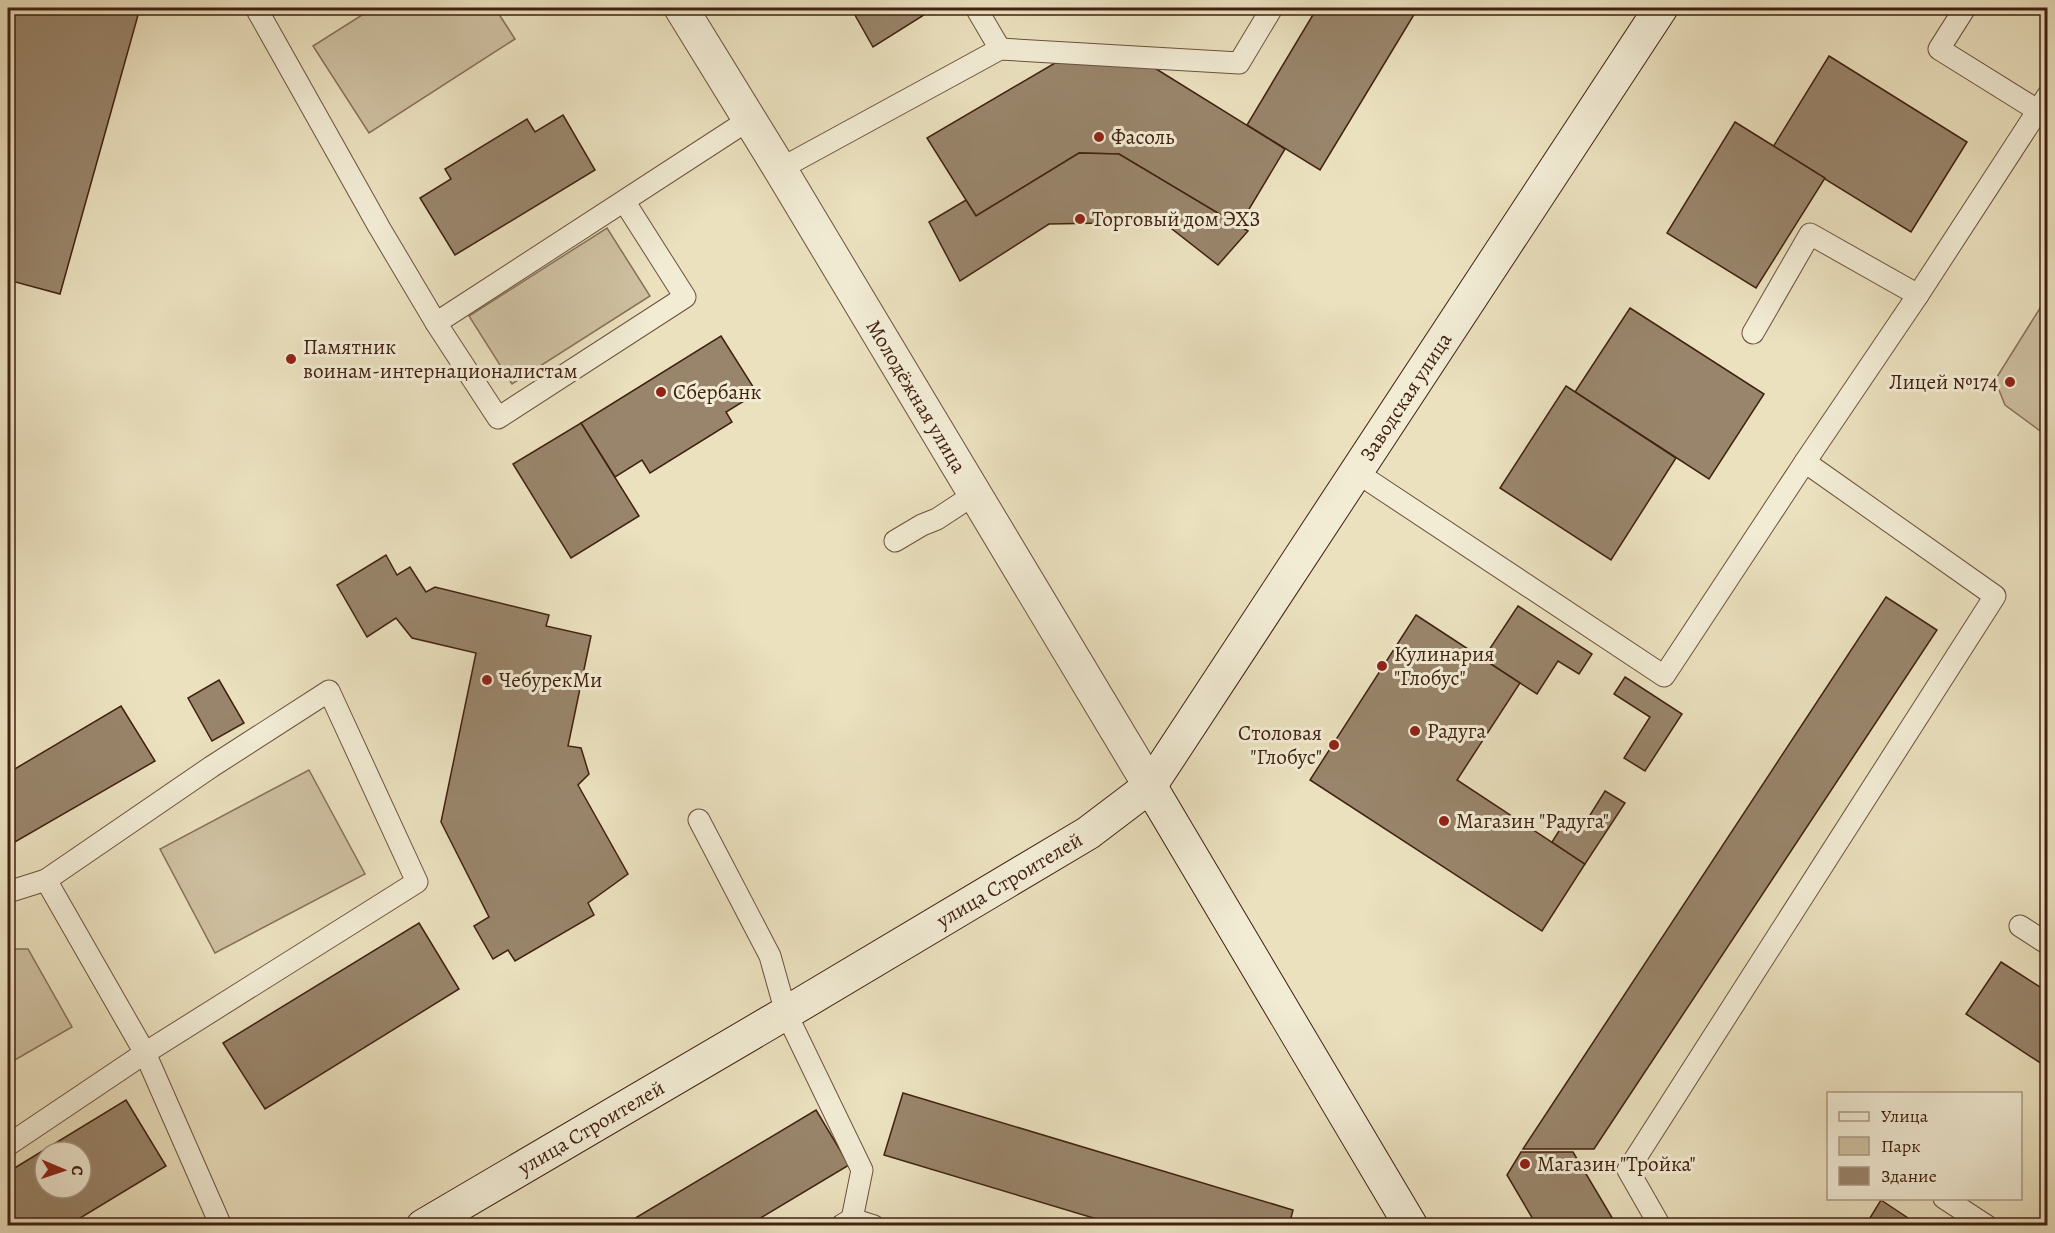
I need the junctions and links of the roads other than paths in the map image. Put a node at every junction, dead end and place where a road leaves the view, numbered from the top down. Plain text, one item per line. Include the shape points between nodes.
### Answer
1 (256, 8) edge
2 (681, 8) edge
3 (976, 8) edge
4 (1272, 8) edge
5 (1661, 8) edge
6 (1965, 8) edge
7 (1000, 49) junction
8 (2042, 102) edge
9 (750, 119) junction
10 (780, 169) junction
11 (624, 201) junction
12 (1918, 295) junction
13 (436, 323) junction
14 (1753, 333) dead end
15 (1805, 462) junction
16 (1356, 472) junction
17 (975, 494) junction
18 (895, 541) dead end
19 (1150, 786) junction
20 (699, 820) dead end
21 (46, 880) junction
22 (8, 892) edge
23 (2020, 926) dead end
24 (2048, 944) edge
25 (786, 1013) junction
26 (145, 1053) junction
27 (8, 1145) edge
28 (1947, 1200) edge
29 (1402, 1221) edge
30 (846, 1222) edge
31 (221, 1226) edge
32 (423, 1226) edge
33 (874, 1226) edge
34 (1660, 1226) edge
35 (1987, 1226) edge

1 - 13 lane
2 - 9 street, Молодёжная улица
3 - 7 lane
4 - 7 lane via 1239,63
5 - 16 street, Заводская улица
6 - 8 lane via 1939,49
7 - 10 lane
8 - 12 lane
9 - 10 street, Молодёжная улица
9 - 11 lane
10 - 17 street, Молодёжная улица
11 - 13 lane
11 - 13 lane via 686,297 676,304 498,418
12 - 14 lane via 1810,234
12 - 15 lane
15 - 16 lane via 1664,676
15 - 34 lane via 1995,596 1628,1170
16 - 19 street, Заводская улица
17 - 18 lane
17 - 19 street, Молодёжная улица
19 - 25 street, улица Строителей via 1088,833
19 - 29 street
20 - 25 lane via 770,956
21 - 22 lane
21 - 26 lane
21 - 26 lane via 329,691 417,882
23 - 24 lane
25 - 30 lane via 862,1170
25 - 32 street, улица Строителей
26 - 27 lane
26 - 31 lane
28 - 35 lane
30 - 33 lane

